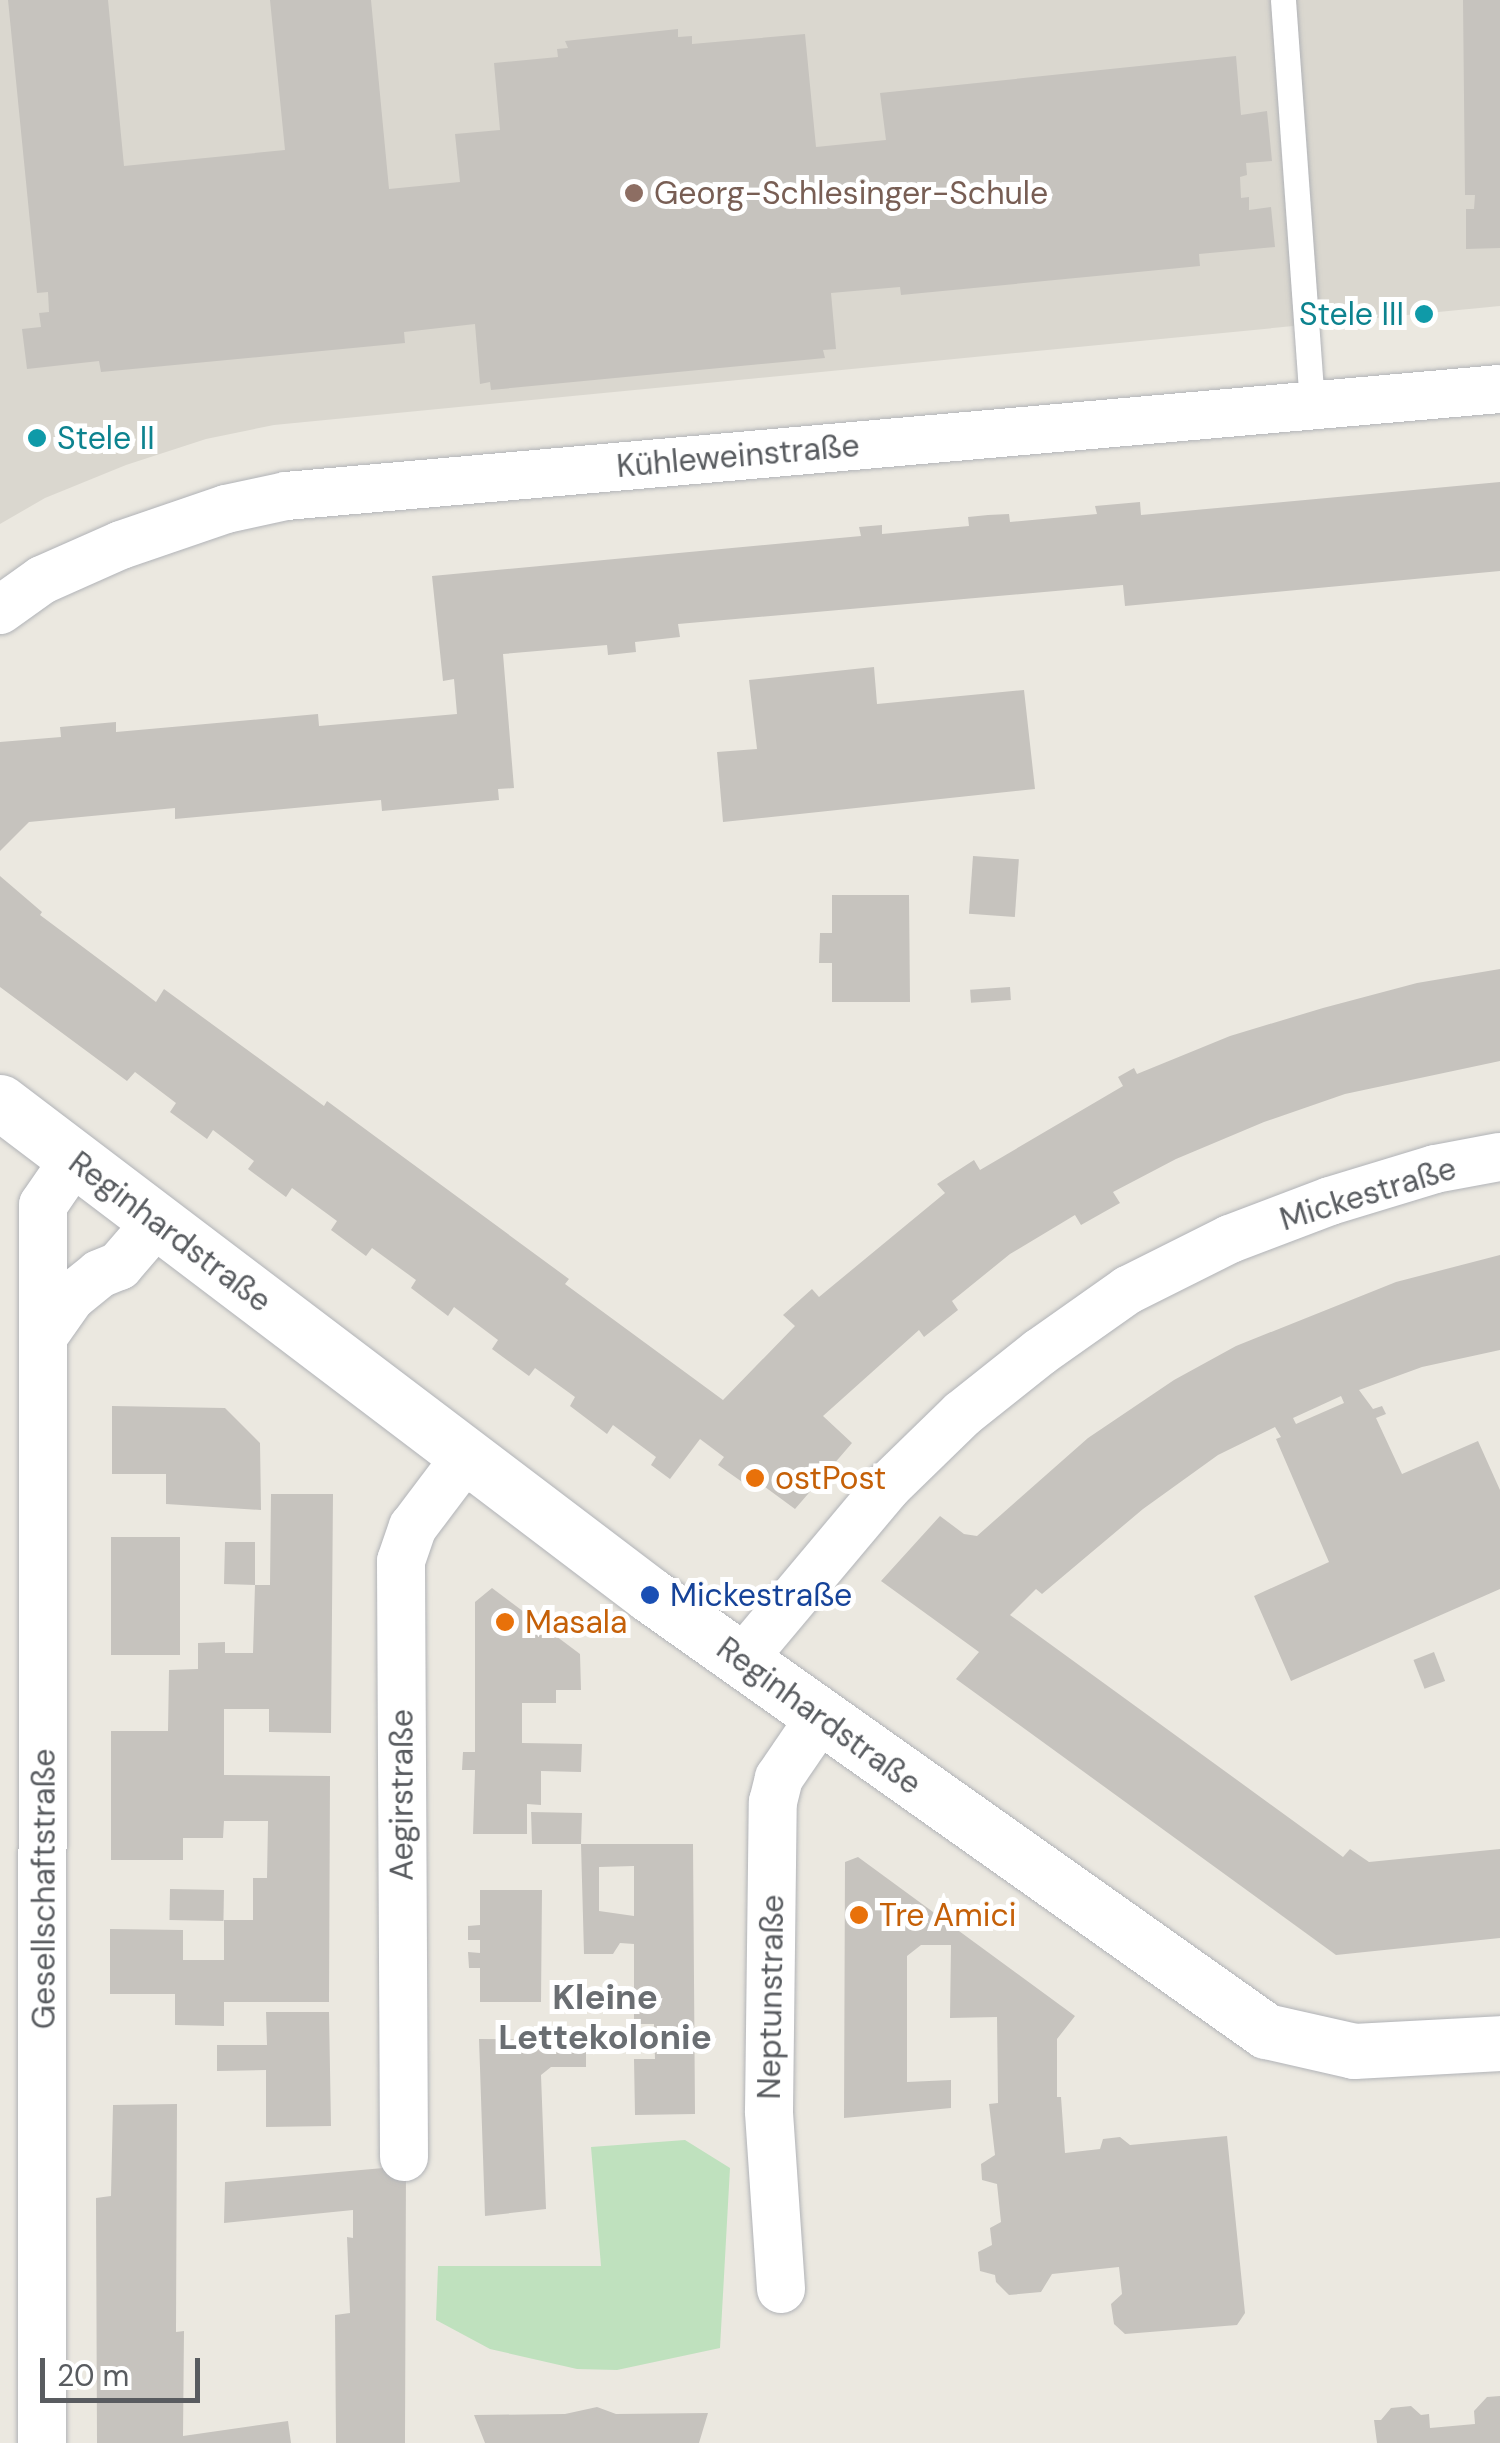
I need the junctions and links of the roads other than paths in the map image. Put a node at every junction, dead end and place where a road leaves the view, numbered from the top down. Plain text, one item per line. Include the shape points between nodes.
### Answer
1 (1283, 0) edge
2 (1500, 389) edge
3 (1312, 406) junction
4 (0, 610) edge
5 (0, 1102) edge
6 (1500, 1157) edge
7 (74, 1160) junction
8 (156, 1223) junction
9 (45, 1334) junction
10 (468, 1454) junction
11 (742, 1660) junction
12 (820, 1718) junction
13 (1500, 2043) edge
14 (404, 2158) dead end
15 (781, 2289) dead end
16 (42, 2443) edge

1 - 3 lane
2 - 3 street, Kühleweinstraße
3 - 4 street, Kühleweinstraße via 286,496 121,545 42,580
5 - 7 street, Reginhardstraße
6 - 11 street, Mickestraße via 1435,1169 1330,1202 1230,1239 1128,1290 962,1414 886,1487
7 - 8 street, Reginhardstraße
7 - 9 street, Gesellschaftstraße via 43,1205
8 - 9 street via 119,1266 71,1297
8 - 10 street, Reginhardstraße
9 - 16 street, Gesellschaftstraße
10 - 11 street, Reginhardstraße
10 - 14 street, Aegirstraße via 413,1527 401,1561
11 - 12 street, Reginhardstraße
12 - 13 street, Reginhardstraße via 1266,2032 1354,2051
12 - 15 street, Neptunstraße via 780,1778 773,1802 769,2110

